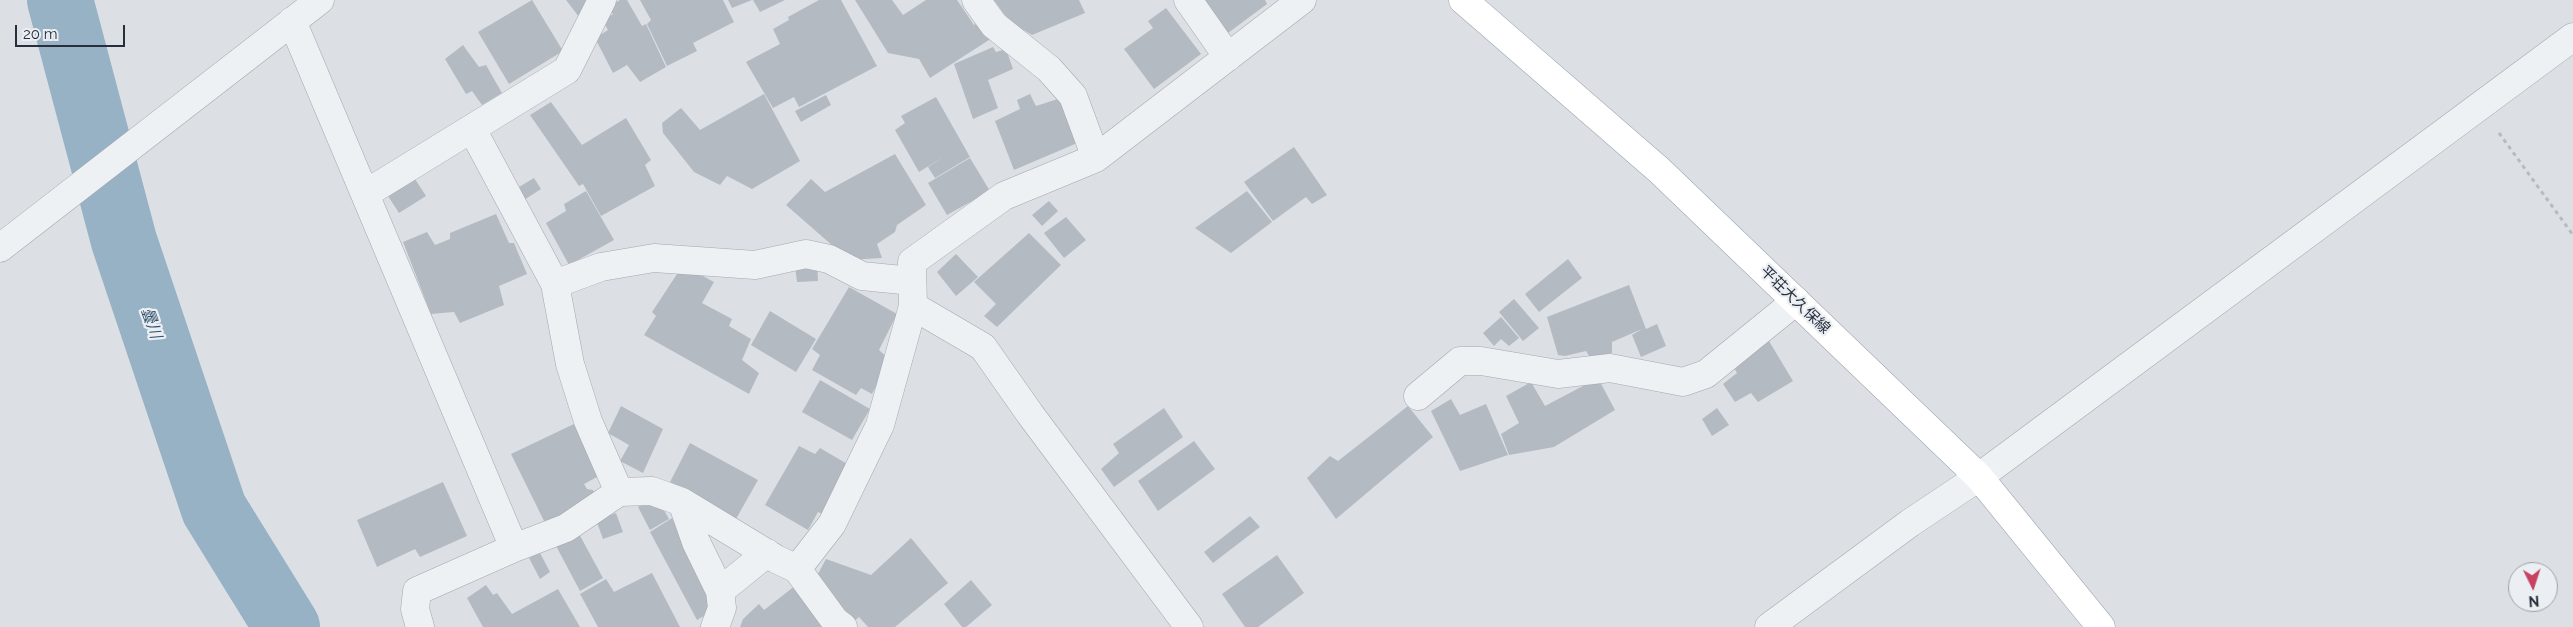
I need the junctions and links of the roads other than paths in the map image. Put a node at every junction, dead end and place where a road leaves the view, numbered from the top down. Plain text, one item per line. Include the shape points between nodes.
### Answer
1 (320, 0) edge
2 (602, 0) edge
3 (976, 0) edge
4 (1188, 0) edge
5 (1302, 0) edge
6 (1463, 0) edge
7 (292, 22) junction
8 (2573, 37) edge
9 (1228, 57) junction
10 (472, 129) junction
11 (1096, 158) junction
12 (365, 194) junction
13 (0, 248) edge
14 (555, 284) junction
15 (913, 294) junction
16 (1796, 300) junction
17 (1418, 396) dead end
18 (1978, 477) junction
19 (619, 492) junction
20 (682, 502) junction
21 (514, 548) junction
22 (767, 554) junction
23 (797, 568) junction
24 (720, 590) junction
25 (420, 627) edge
26 (715, 627) edge
27 (843, 627) edge
28 (1189, 627) edge
29 (1769, 627) edge
30 (2101, 627) edge

1 - 7 street
2 - 10 street via 567,70
3 - 11 street via 994,25 1048,69 1073,96
4 - 9 street
5 - 9 street
6 - 16 main road, 平荘大久保線 via 1659,170
7 - 12 street
7 - 13 street
8 - 18 street
9 - 11 street
10 - 12 street
10 - 14 street
11 - 15 street via 1004,196 912,262
12 - 21 street
14 - 15 street via 602,267 654,258 755,265 806,254
14 - 19 street via 570,364 588,420
15 - 23 street via 880,425 832,524
15 - 28 street via 983,348
16 - 17 street via 1706,374 1683,382 1610,368 1558,374 1481,361 1460,361
16 - 18 main road, 平荘大久保線
18 - 29 street
18 - 30 main road, 平荘大久保線
19 - 20 street via 652,491
19 - 21 street via 566,528
20 - 22 street
20 - 24 street via 696,542
21 - 25 street via 417,591 415,609
22 - 23 street
22 - 24 street
23 - 27 street
24 - 26 street via 722,608

